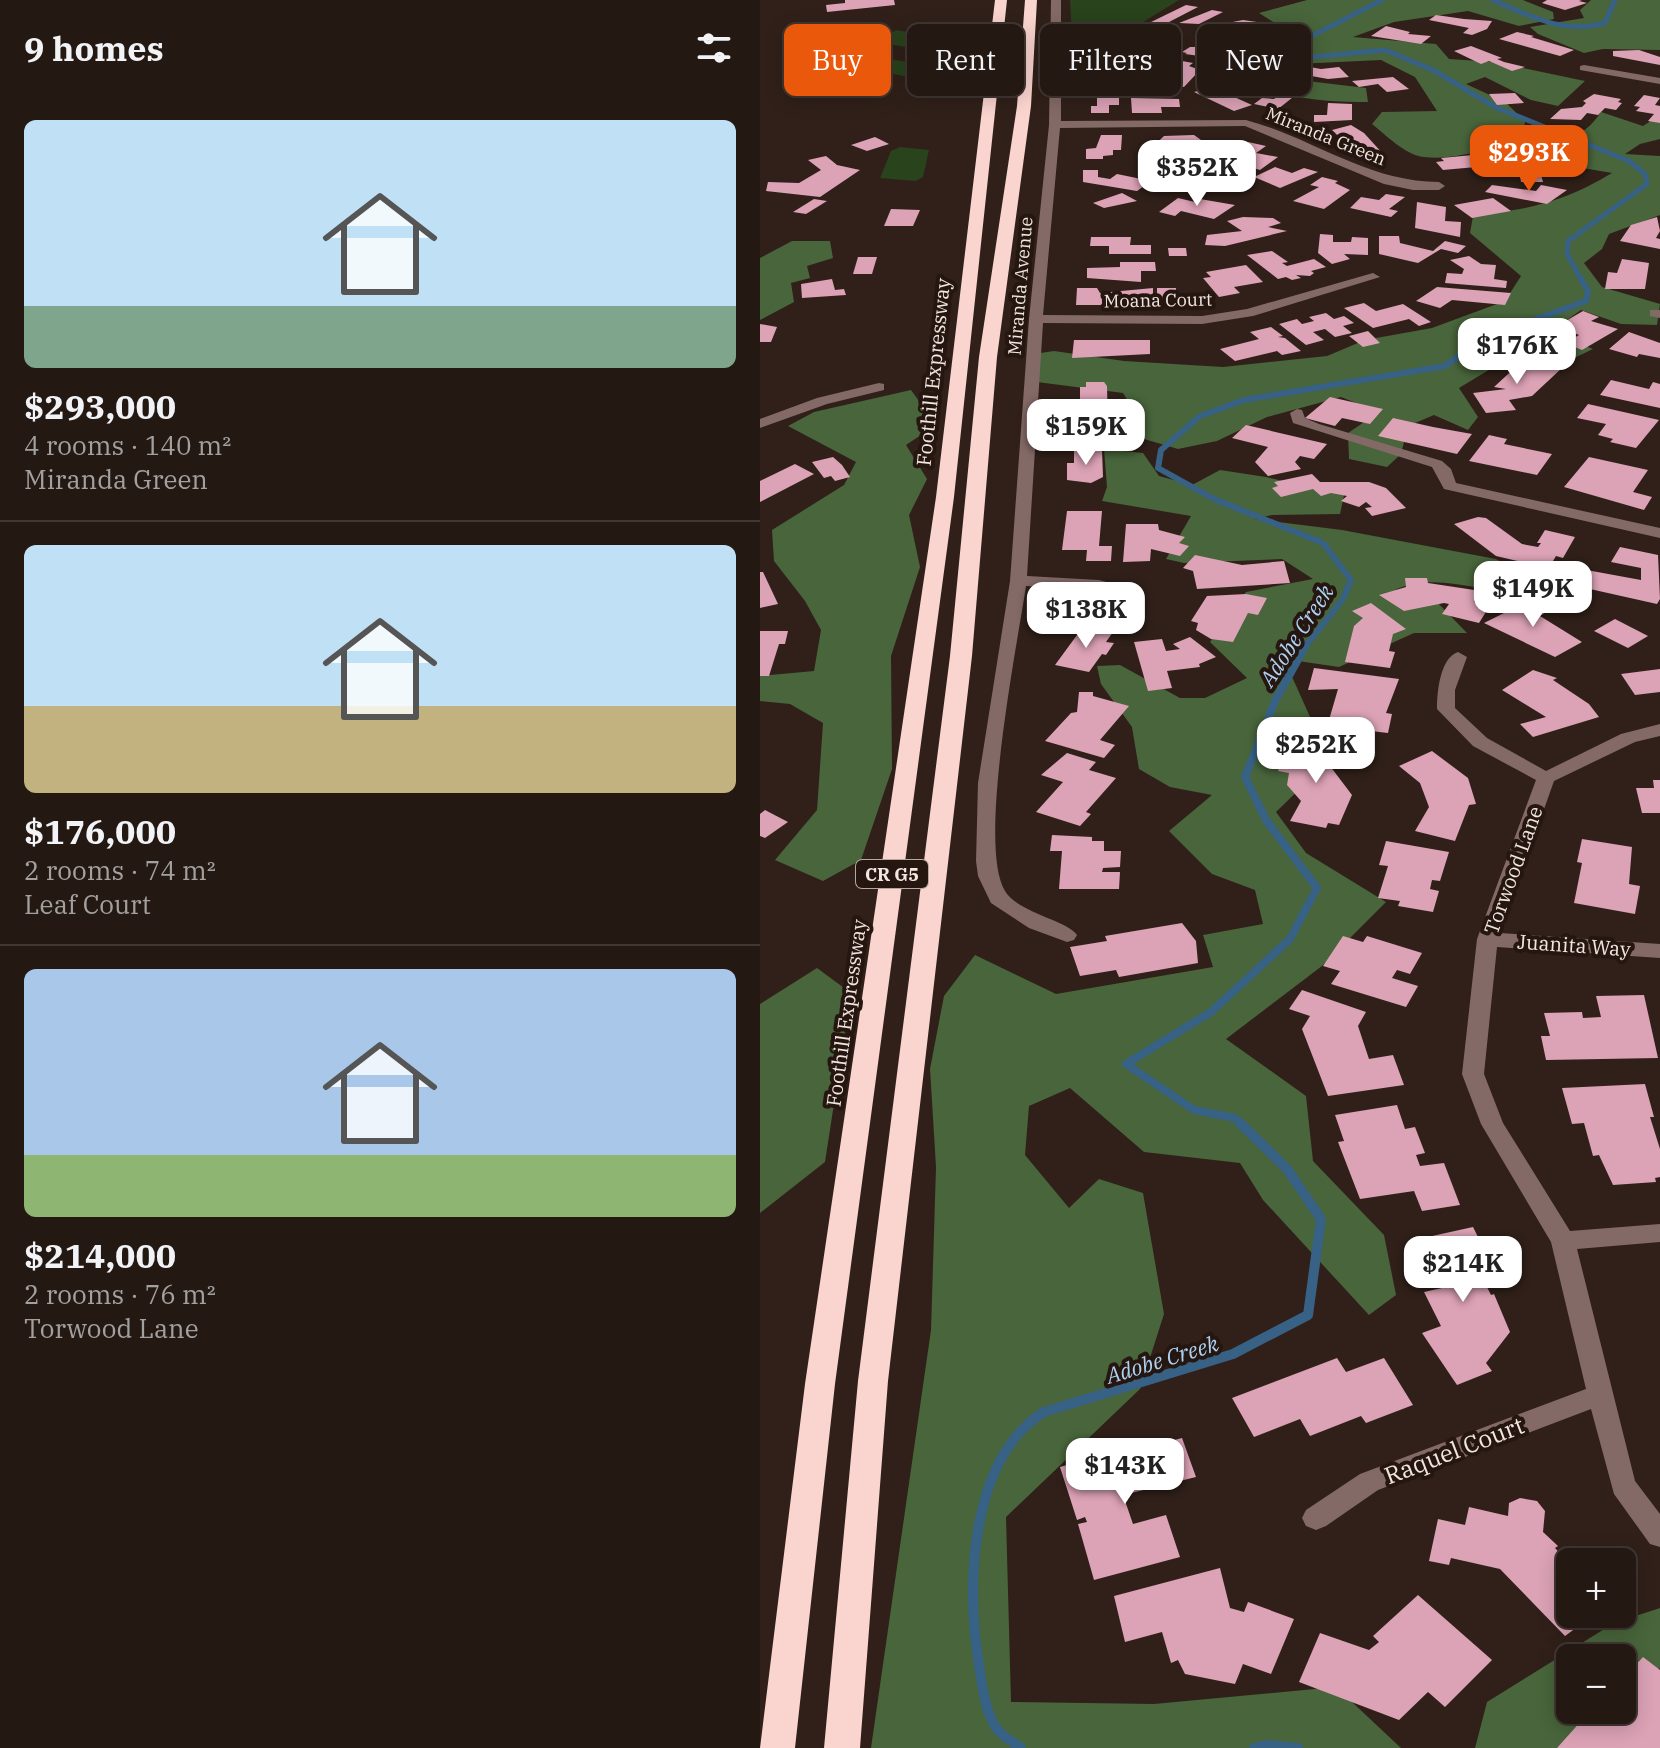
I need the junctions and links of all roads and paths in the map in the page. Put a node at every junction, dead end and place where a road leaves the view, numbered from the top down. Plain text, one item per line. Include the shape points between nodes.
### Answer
1 (1001, 0) edge
2 (1031, 0) edge
3 (1056, 0) edge
4 (1056, 24) edge
5 (1584, 68) dead end
6 (1660, 81) edge
7 (1056, 96) edge
8 (1055, 125) junction
9 (1439, 186) dead end
10 (1373, 277) dead end
11 (1036, 319) junction
12 (879, 387) dead end
13 (1297, 413) dead end
14 (760, 424) edge
15 (1660, 533) edge
16 (1018, 581) junction
17 (1133, 595) dead end
18 (1458, 657) dead end
19 (1660, 730) edge
20 (1546, 778) junction
21 (1067, 935) dead end
22 (1487, 939) junction
23 (1660, 951) edge
24 (1660, 1233) edge
25 (1563, 1241) junction
26 (1599, 1395) junction
27 (1316, 1518) dead end
28 (1660, 1535) edge
29 (777, 1748) edge
30 (842, 1748) edge

1 - 29 highway, Foothill Expressway / CR G5 via 945,497 820,1384
2 - 30 highway, CR G5 via 1024,106 988,357 961,656 873,1381
3 - 4 street, Miranda Avenue
5 - 6 street
7 - 8 street, Miranda Avenue
8 - 9 street, Miranda Green via 1246,123 1379,178
8 - 11 street, Miranda Avenue
10 - 11 street, Moana Court via 1248,313 1202,320
11 - 16 street, Miranda Avenue
12 - 14 street
13 - 15 street via 1298,420 1314,427 1437,464 1450,486
16 - 17 street via 1099,585
16 - 21 street, Miranda Avenue via 987,783 986,861 998,898 1036,923
18 - 20 street via 1446,690 1446,709 1480,742
19 - 20 street via 1628,738
20 - 22 street, Torwood Lane
22 - 23 street, Juanita Way
22 - 25 street, Torwood Lane via 1473,1074 1492,1124
24 - 25 street
25 - 26 street, Torwood Lane
26 - 27 street, Raquel Court via 1369,1482
26 - 28 street, Torwood Lane via 1623,1486

